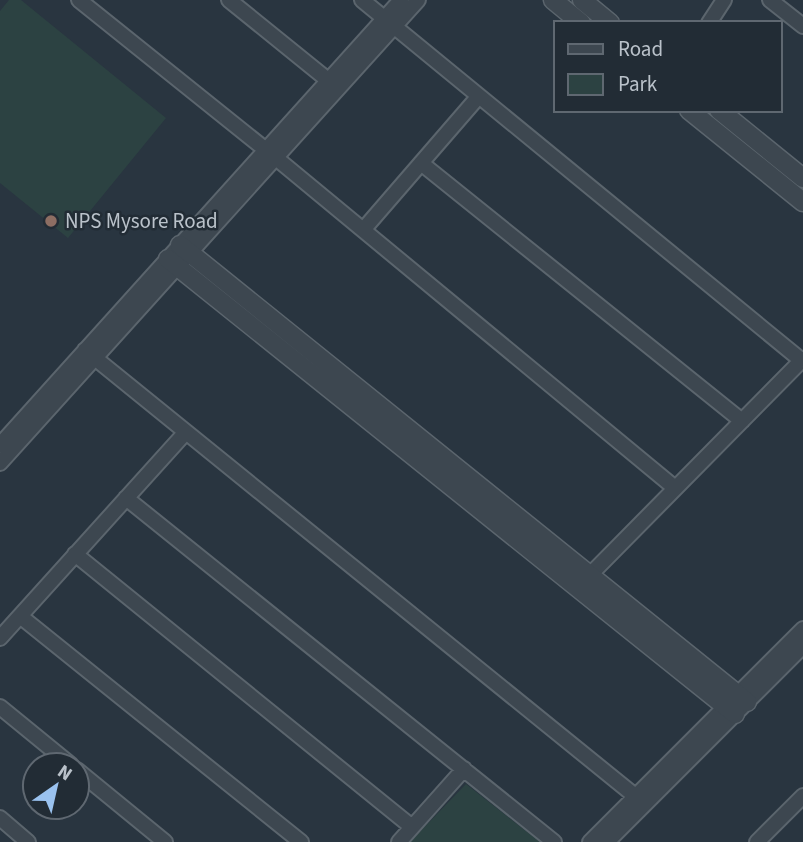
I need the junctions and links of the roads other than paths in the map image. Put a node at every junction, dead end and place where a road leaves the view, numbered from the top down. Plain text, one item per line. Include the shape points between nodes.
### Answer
1 (79, 0) edge
2 (229, 0) edge
3 (362, 0) edge
4 (401, 0) edge
5 (418, 0) edge
6 (553, 0) edge
7 (582, 0) edge
8 (724, 0) edge
9 (771, 0) edge
10 (579, 21) edge
11 (608, 21) edge
12 (710, 21) edge
13 (390, 22) junction
14 (803, 26) edge
15 (333, 85) junction
16 (479, 96) junction
17 (692, 112) edge
18 (721, 112) edge
19 (271, 154) junction
20 (421, 163) junction
21 (803, 178) edge
22 (803, 202) edge
23 (363, 230) junction
24 (179, 256) junction
25 (90, 354) junction
26 (802, 360) edge
27 (742, 421) junction
28 (186, 432) junction
29 (0, 445) edge
30 (0, 463) edge
31 (675, 488) junction
32 (126, 498) junction
33 (75, 554) junction
34 (583, 581) junction
35 (20, 616) junction
36 (803, 629) edge
37 (0, 638) edge
38 (803, 646) edge
39 (737, 704) junction
40 (0, 707) edge
41 (54, 751) edge
42 (464, 769) junction
43 (91, 781) edge
44 (803, 796) edge
45 (640, 800) junction
46 (0, 818) edge
47 (412, 827) junction
48 (28, 842) edge
49 (165, 842) edge
50 (300, 842) edge
51 (398, 842) edge
52 (554, 842) edge
53 (590, 842) edge
54 (607, 842) edge
55 (757, 842) edge

1 - 19 street
2 - 15 street
3 - 13 street
4 - 13 street
5 - 13 street
6 - 10 street
7 - 11 street
8 - 12 street
9 - 14 street
13 - 15 street
13 - 16 street
15 - 19 street
16 - 20 street
16 - 26 street
17 - 22 street
18 - 21 street
19 - 23 street
19 - 24 street
20 - 23 street
20 - 27 street
23 - 31 street
24 - 25 street
24 - 34 street
25 - 28 street
25 - 29 street
25 - 30 street
26 - 27 street
27 - 31 street
28 - 32 street
28 - 45 street
31 - 34 street
32 - 33 street
32 - 42 street
33 - 35 street
33 - 47 street
34 - 39 street
35 - 37 street
35 - 50 street
36 - 39 street
38 - 39 street
39 - 45 street
40 - 41 street
42 - 47 street
42 - 52 street
43 - 49 street
44 - 55 street
45 - 53 street
45 - 54 street
46 - 48 street
47 - 51 street

